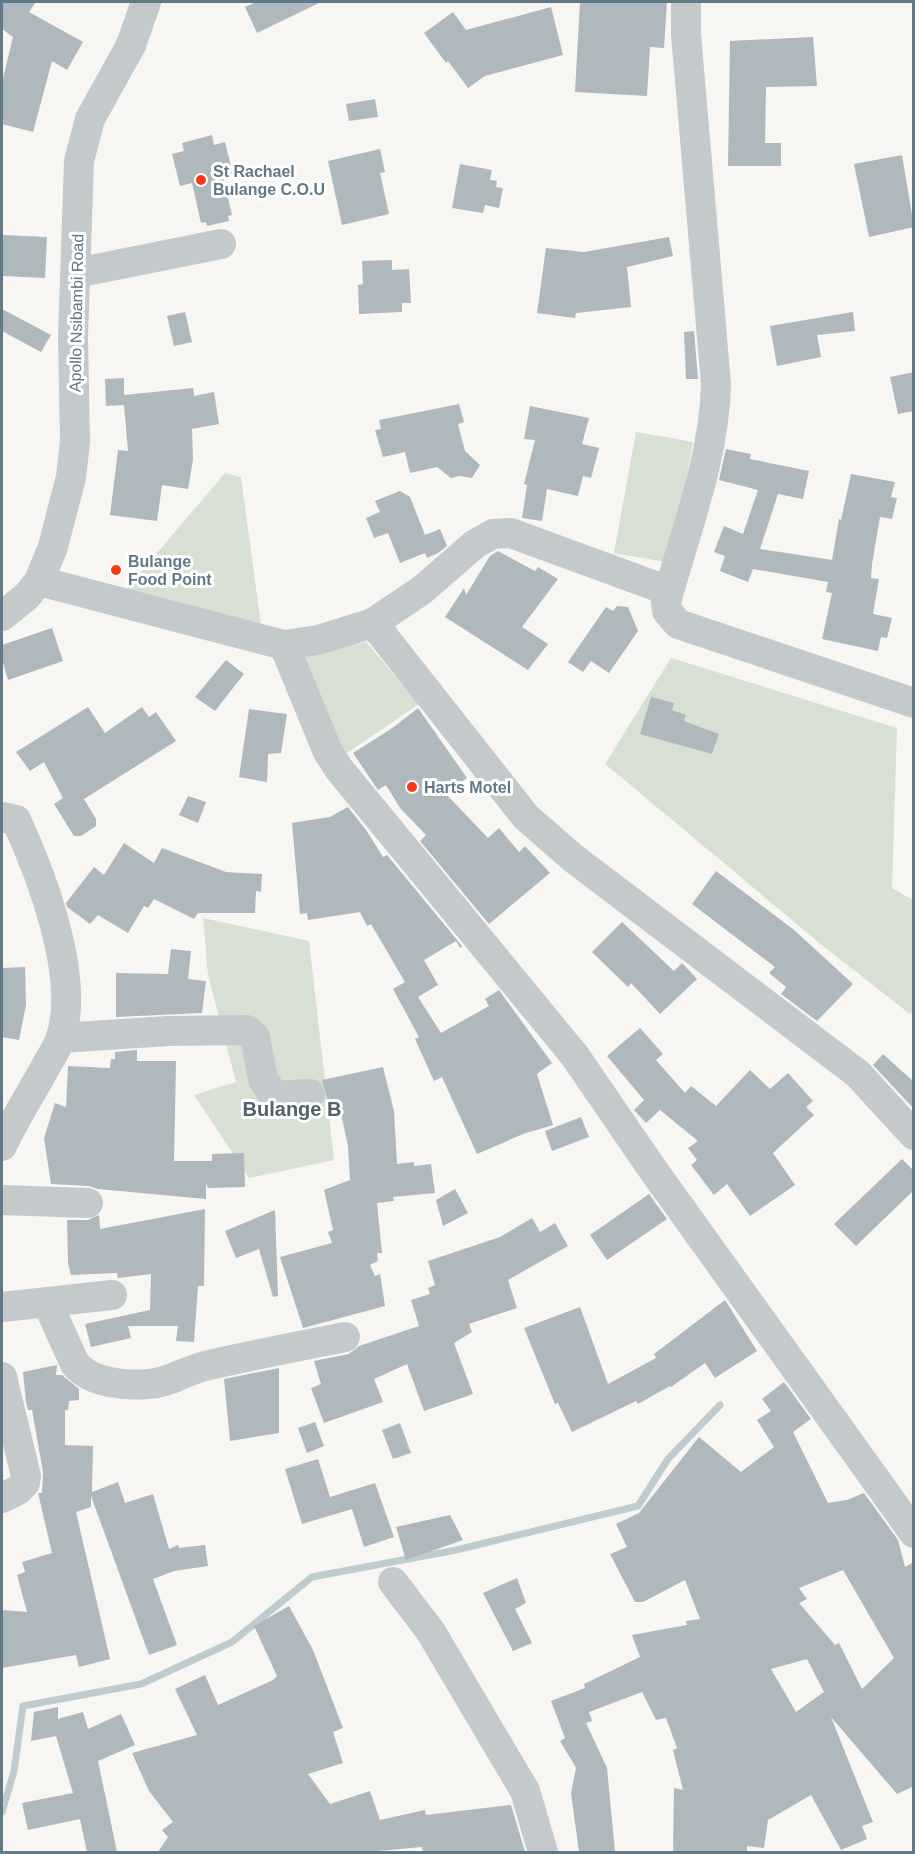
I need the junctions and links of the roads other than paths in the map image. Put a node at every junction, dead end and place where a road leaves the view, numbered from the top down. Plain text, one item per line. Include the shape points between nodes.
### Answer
1 (146, 2) edge
2 (686, 2) edge
3 (221, 244) dead end
4 (76, 273) junction
5 (39, 581) junction
6 (669, 591) junction
7 (2, 616) edge
8 (373, 623) junction
9 (284, 645) junction
10 (914, 703) edge
11 (2, 817) edge
12 (61, 1038) junction
13 (310, 1094) dead end
14 (914, 1135) edge
15 (2, 1146) edge
16 (2, 1200) edge
17 (88, 1203) dead end
18 (112, 1295) dead end
19 (47, 1302) junction
20 (2, 1307) edge
21 (345, 1337) dead end
22 (2, 1377) edge
23 (2, 1498) edge
24 (914, 1533) edge
25 (393, 1582) dead end
26 (543, 1852) edge

1 - 4 street, Apollo Nsibambi Road via 131,45 90,119 79,161
2 - 6 street via 716,404 692,522
3 - 4 street
4 - 5 street, Apollo Nsibambi Road via 75,442 71,477 53,547
5 - 7 street, Apollo Nsibambi Road
5 - 9 street
6 - 8 street via 511,533 493,534
6 - 10 street via 667,611 678,624
8 - 9 street via 318,640
8 - 14 street via 526,817 573,858 858,1074
9 - 24 street via 328,752 339,769 575,1056
11 - 12 street via 16,820 64,961 68,996
12 - 13 street via 247,1030 255,1037 263,1079 274,1096
12 - 15 street
16 - 17 street
18 - 19 street
19 - 20 street
19 - 21 street via 75,1364 81,1371 103,1380 147,1385 169,1381 202,1366
22 - 23 street via 26,1476 18,1490
25 - 26 street via 431,1632 525,1791

